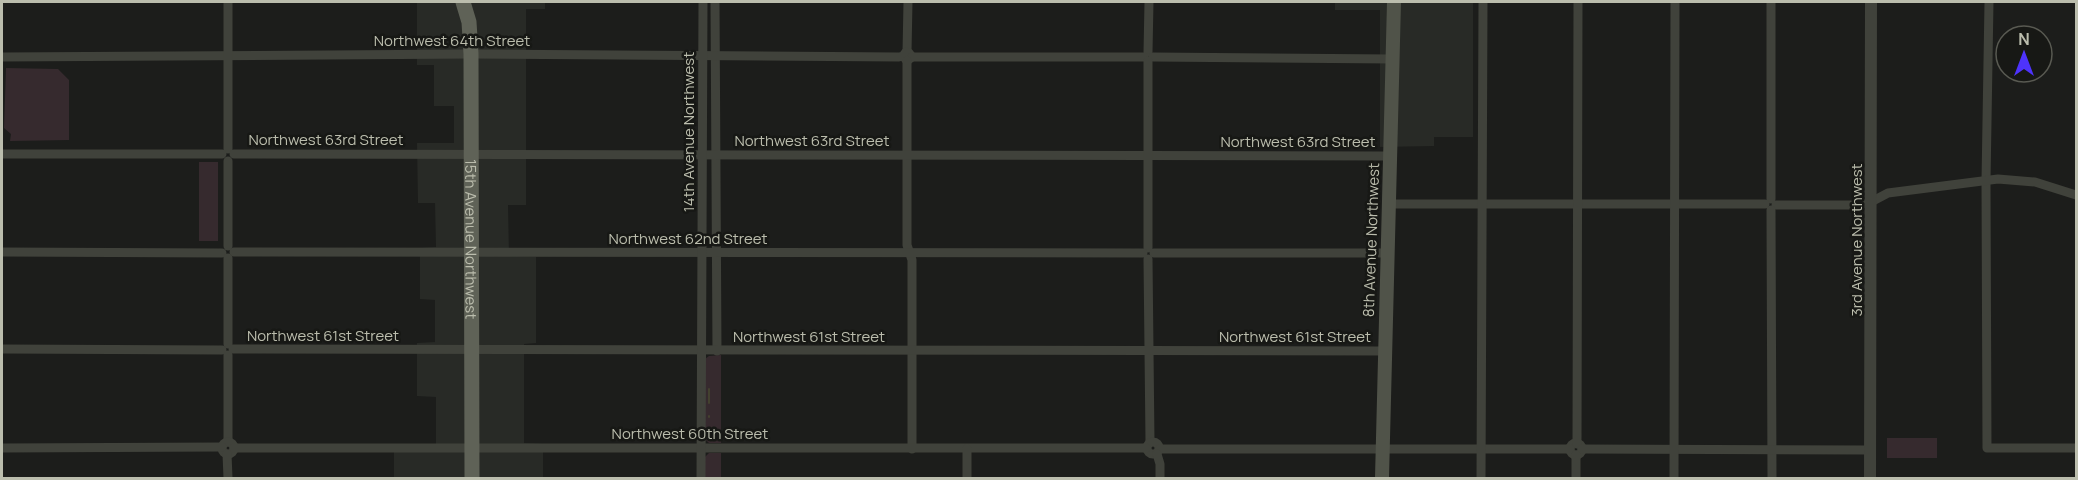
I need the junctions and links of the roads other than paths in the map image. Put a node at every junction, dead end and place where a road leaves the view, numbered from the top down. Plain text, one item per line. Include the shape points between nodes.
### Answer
1 (228, 2) edge
2 (463, 2) edge
3 (476, 2) edge
4 (703, 2) edge
5 (715, 2) edge
6 (908, 2) edge
7 (1149, 2) edge
8 (1394, 2) edge
9 (1483, 2) edge
10 (1578, 2) edge
11 (1675, 2) edge
12 (1771, 2) edge
13 (1871, 2) edge
14 (1989, 2) edge
15 (471, 49) junction
16 (2, 57) edge
17 (228, 57) junction
18 (703, 57) junction
19 (716, 57) junction
20 (907, 57) junction
21 (1148, 57) junction
22 (1392, 59) junction
23 (472, 153) junction
24 (2, 154) edge
25 (228, 154) junction
26 (908, 154) junction
27 (704, 155) junction
28 (716, 155) junction
29 (1149, 155) junction
30 (1390, 156) junction
31 (1986, 181) junction
32 (2076, 195) edge
33 (1871, 202) junction
34 (1388, 204) junction
35 (1482, 204) junction
36 (1578, 204) junction
37 (1674, 204) junction
38 (1771, 204) junction
39 (2, 252) edge
40 (228, 252) junction
41 (471, 252) junction
42 (703, 253) junction
43 (716, 253) junction
44 (910, 253) junction
45 (1148, 253) junction
46 (1386, 253) junction
47 (2, 349) edge
48 (228, 349) junction
49 (472, 350) junction
50 (703, 351) junction
51 (717, 351) junction
52 (912, 351) junction
53 (1149, 351) junction
54 (1384, 351) junction
55 (1148, 445) junction
56 (472, 447) junction
57 (2, 448) edge
58 (228, 448) junction
59 (702, 448) junction
60 (2076, 448) edge
61 (912, 449) junction
62 (967, 449) junction
63 (1382, 449) junction
64 (1576, 449) junction
65 (1674, 449) junction
66 (1772, 449) junction
67 (1481, 450) junction
68 (1870, 450) junction
69 (1158, 451) junction
70 (228, 478) edge
71 (472, 478) edge
72 (701, 478) edge
73 (967, 478) edge
74 (1160, 478) edge
75 (1382, 478) edge
76 (1480, 478) edge
77 (1576, 478) edge
78 (1674, 478) edge
79 (1772, 478) edge
80 (1870, 478) edge

1 - 17 street
2 - 15 main road, 15th Avenue Northwest
3 - 15 main road
4 - 18 street, 14th Avenue Northwest
5 - 19 street, 14th Avenue Northwest
6 - 20 street
7 - 21 street
8 - 22 main road, 8th Avenue Northwest
9 - 35 street
10 - 36 street
11 - 37 street
12 - 38 street
13 - 33 street, 3rd Avenue Northwest
14 - 31 street
15 - 17 street, Northwest 64th Street
15 - 18 street, Northwest 64th Street
15 - 23 main road, 15th Avenue Northwest
16 - 17 street, Northwest 64th Street
17 - 25 street
18 - 19 street, Northwest 64th Street
18 - 27 street, 14th Avenue Northwest
19 - 20 street, Northwest 64th Street
19 - 28 street, 14th Avenue Northwest
20 - 21 street, Northwest 64th Street
20 - 26 street
21 - 22 street, Northwest 64th Street
21 - 29 street
22 - 30 main road, 8th Avenue Northwest
23 - 25 street, Northwest 63rd Street
23 - 27 street, Northwest 63rd Street
23 - 41 main road, 15th Avenue Northwest
24 - 25 street, Northwest 63rd Street
25 - 40 street
26 - 28 street, Northwest 63rd Street
26 - 29 street, Northwest 63rd Street
26 - 44 street
27 - 28 street, Northwest 63rd Street
27 - 42 street, 14th Avenue Northwest
28 - 43 street, 14th Avenue Northwest
29 - 30 street, Northwest 63rd Street
29 - 45 street
30 - 34 main road, 8th Avenue Northwest
31 - 32 street via 2035,182
31 - 33 street via 1888,193
31 - 60 street via 1987,448
33 - 38 street
33 - 68 street, 3rd Avenue Northwest
34 - 35 street
34 - 46 main road, 8th Avenue Northwest
35 - 36 street
35 - 67 street
36 - 37 street
36 - 64 street
37 - 38 street
37 - 65 street
38 - 66 street
39 - 40 street, Northwest 62nd Street
40 - 41 street, Northwest 62nd Street
40 - 48 street
41 - 42 street, Northwest 62nd Street
41 - 49 main road, 15th Avenue Northwest
42 - 43 street, Northwest 62nd Street
42 - 50 street, 14th Avenue Northwest
43 - 44 street, Northwest 62nd Street
43 - 51 street, 14th Avenue Northwest
44 - 45 street, Northwest 62nd Street
44 - 52 street
45 - 46 street, Northwest 62nd Street
45 - 53 street
46 - 54 main road, 8th Avenue Northwest
47 - 48 street, Northwest 61st Street
48 - 49 street, Northwest 61st Street
48 - 58 street
49 - 50 street, Northwest 61st Street
49 - 56 main road, 15th Avenue Northwest
50 - 51 street, Northwest 61st Street
50 - 59 street, 14th Avenue Northwest
51 - 52 street, Northwest 61st Street
52 - 53 street, Northwest 61st Street
52 - 61 street
53 - 54 street, Northwest 61st Street
53 - 55 street
54 - 63 main road, 8th Avenue Northwest
55 - 62 street, Northwest 60th Street
55 - 69 street via 1157,443
56 - 58 street, Northwest 60th Street
56 - 59 street, Northwest 60th Street
56 - 71 main road, 15th Avenue Northwest
57 - 58 street, Northwest 60th Street
58 - 70 street
59 - 61 street, Northwest 60th Street
59 - 72 street, 14th Avenue Northwest
61 - 62 street, Northwest 60th Street
62 - 73 street
63 - 67 street
63 - 69 street
63 - 75 main road, 8th Avenue Northwest
64 - 65 street
64 - 67 street
64 - 77 street
65 - 66 street
65 - 78 street
66 - 68 street
66 - 79 street
67 - 76 street
68 - 80 street, 3rd Avenue Northwest
69 - 74 street

